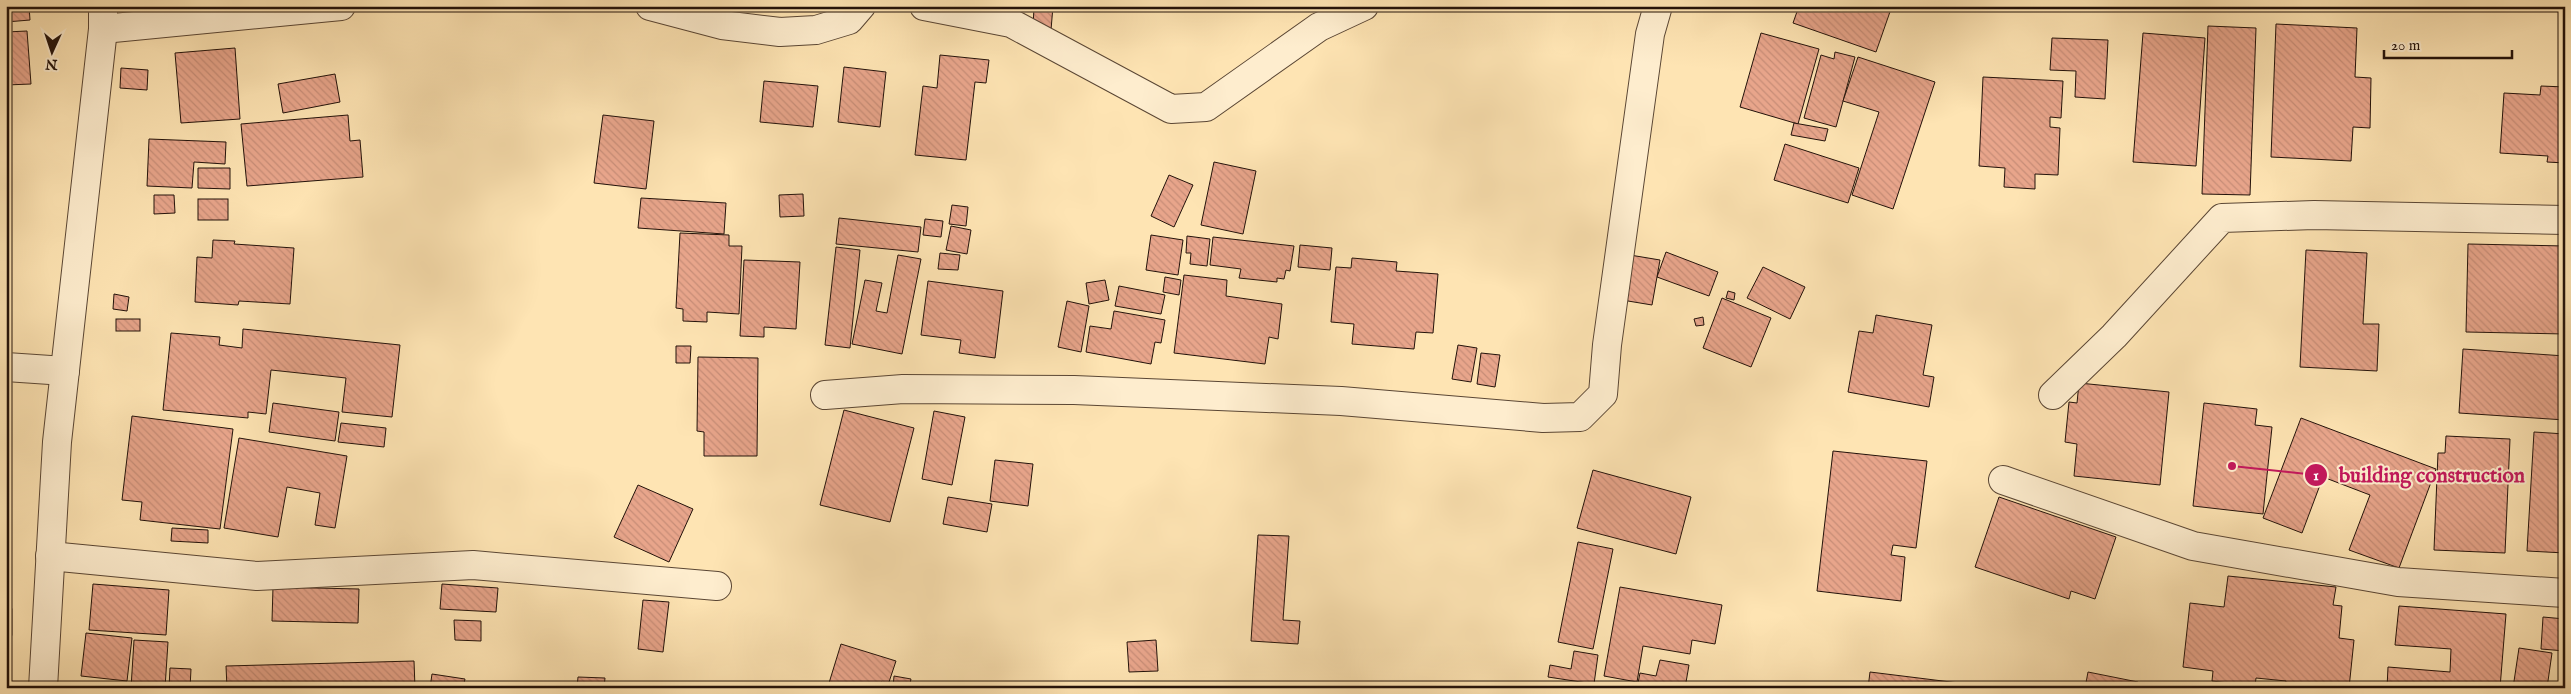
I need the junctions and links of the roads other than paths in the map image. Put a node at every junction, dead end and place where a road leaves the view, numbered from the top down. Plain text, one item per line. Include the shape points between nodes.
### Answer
1 (341, 6) edge
2 (650, 6) edge
3 (861, 6) edge
4 (924, 6) edge
5 (1364, 6) edge
6 (1658, 6) edge
7 (103, 17) edge
8 (2565, 220) edge
9 (6, 367) edge
10 (65, 371) junction
11 (825, 395) dead end
12 (2053, 395) dead end
13 (2003, 480) dead end
14 (50, 556) junction
15 (717, 586) dead end
16 (2565, 593) edge
17 (42, 688) edge

1 - 7 street
2 - 3 street via 722,25 780,32 816,30 849,20
4 - 5 street via 1011,23 1172,109 1206,107 1320,27
6 - 11 street via 1650,34 1607,344 1603,394 1580,417 1544,418 1341,401 1074,390 903,389
7 - 10 street
8 - 12 street via 2314,216 2222,218 2114,336
9 - 10 street
10 - 14 street
13 - 16 street via 2193,546 2398,582
14 - 15 street via 256,576 473,565
14 - 17 street

